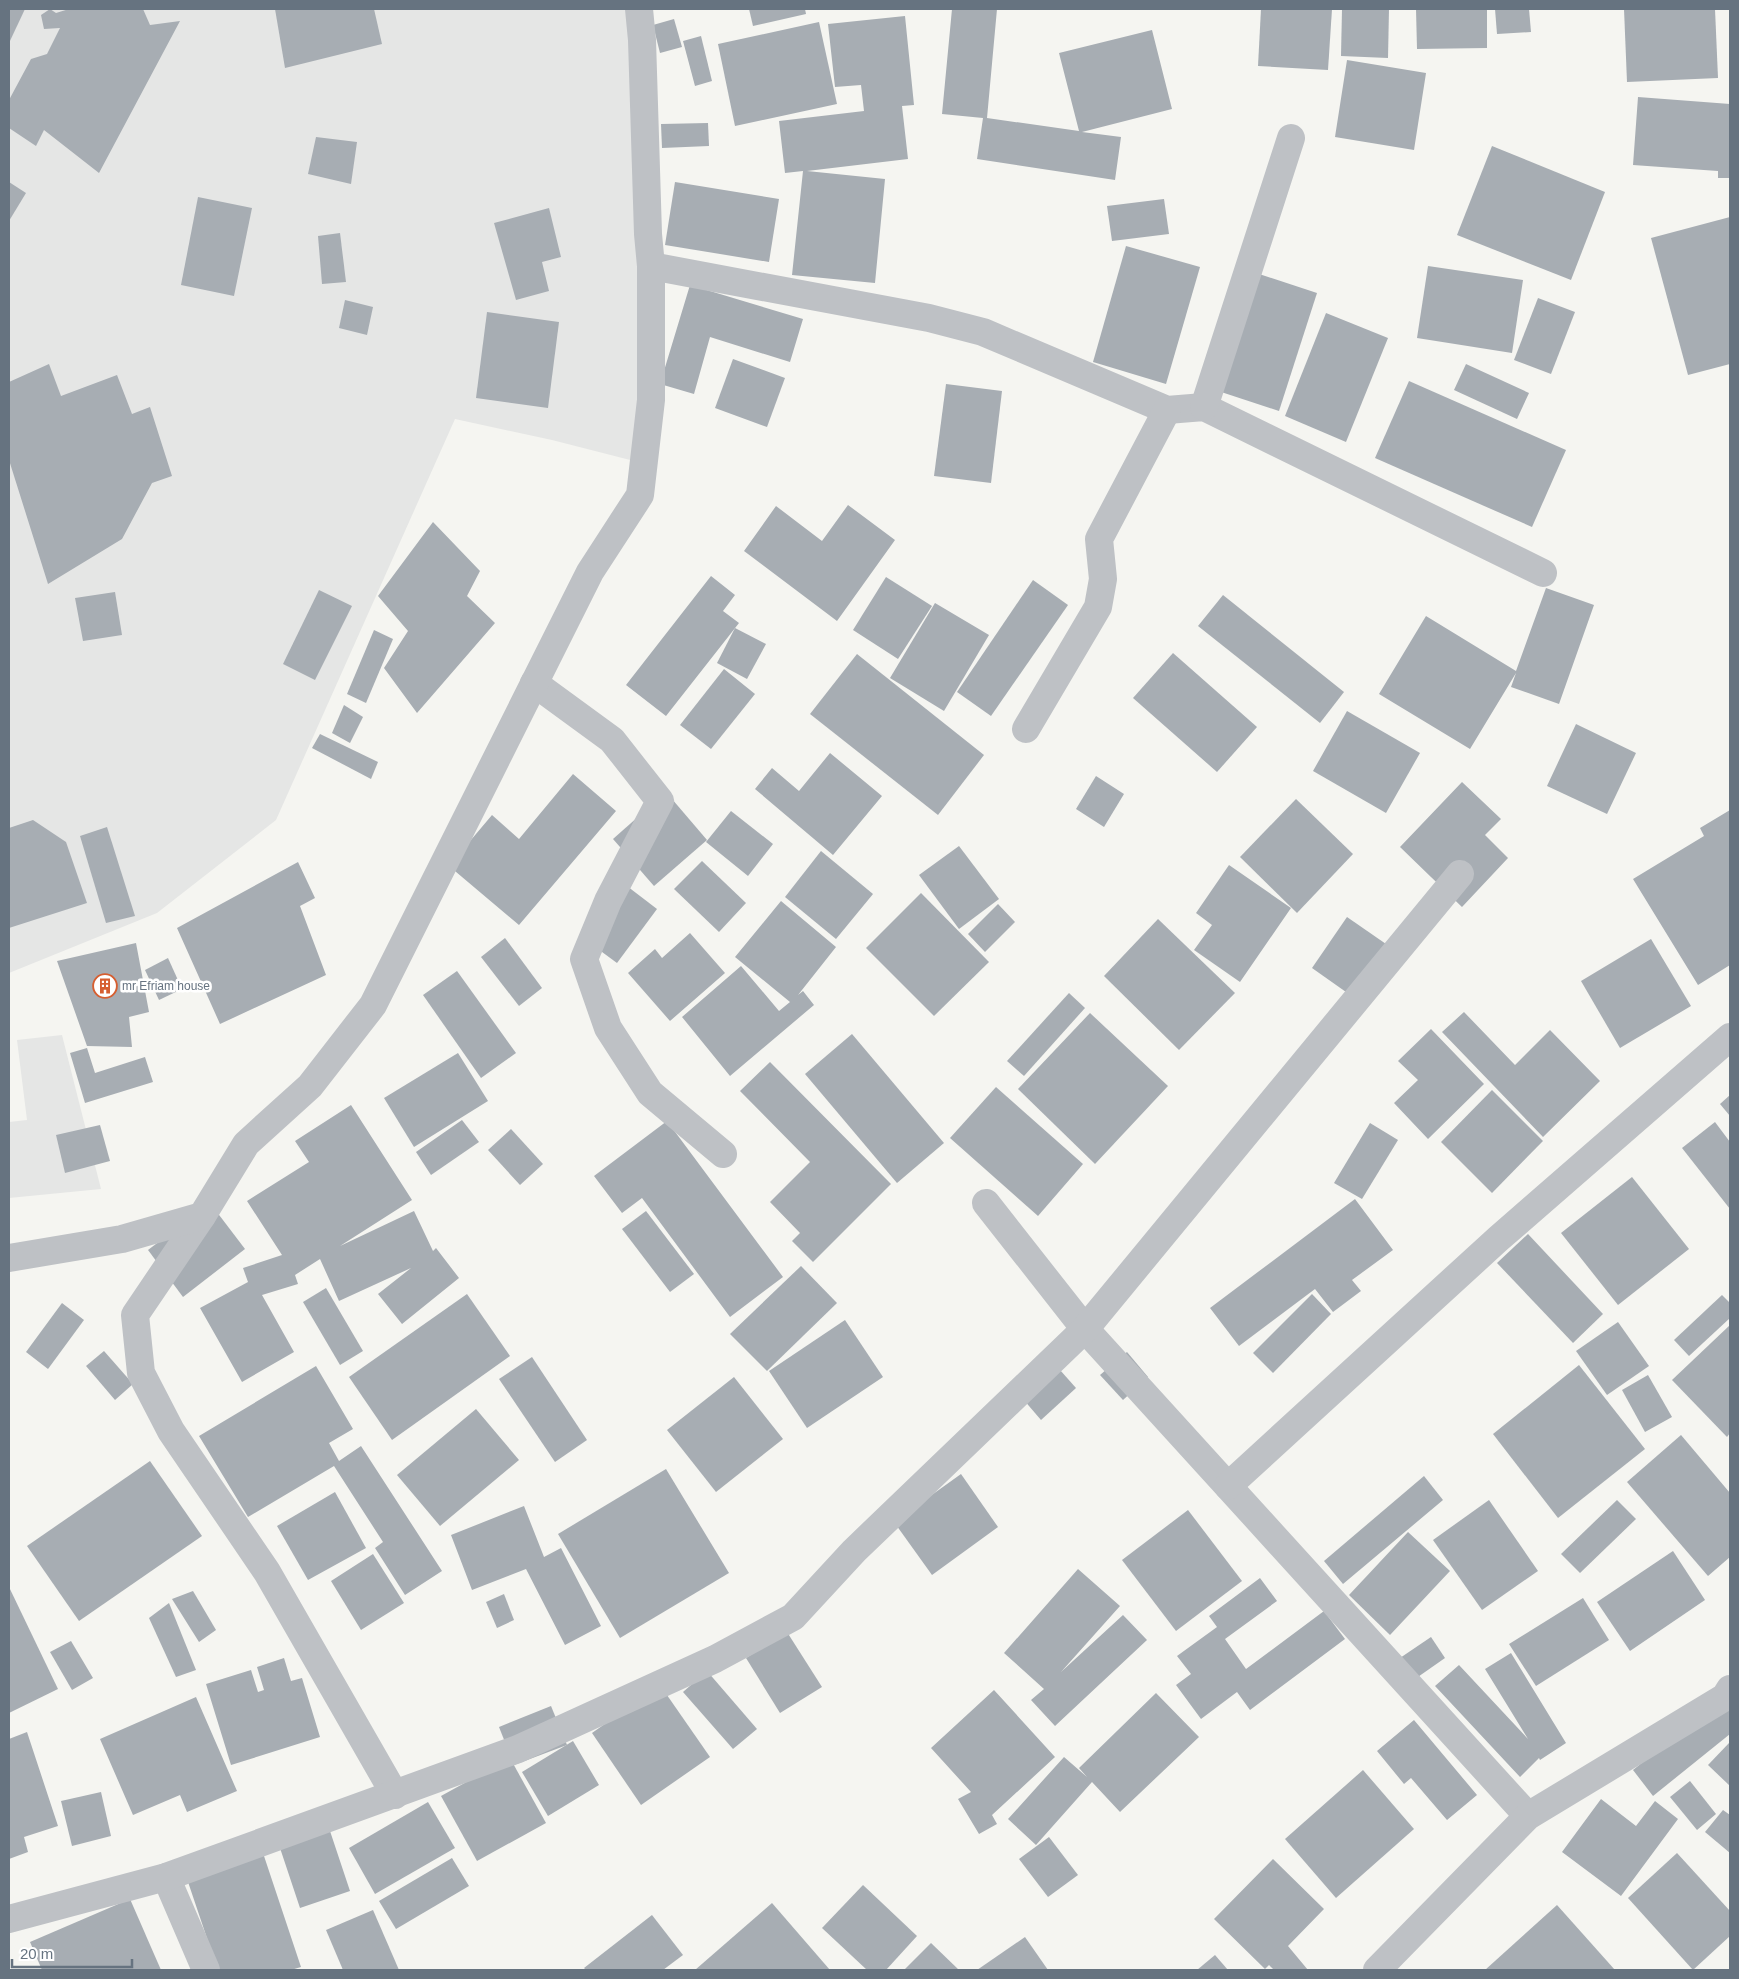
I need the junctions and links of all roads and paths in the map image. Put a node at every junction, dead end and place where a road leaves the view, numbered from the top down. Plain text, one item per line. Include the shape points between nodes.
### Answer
1 (639, 9) edge
2 (1291, 138) dead end
3 (651, 266) junction
4 (1204, 407) junction
5 (1166, 410) junction
6 (1543, 572) dead end
7 (534, 683) junction
8 (1026, 729) dead end
9 (1460, 874) dead end
10 (1730, 1037) edge
11 (724, 1154) dead end
12 (986, 1203) dead end
13 (202, 1216) junction
14 (9, 1258) edge
15 (1085, 1329) junction
16 (1228, 1486) junction
17 (1730, 1689) edge
18 (395, 1795) junction
19 (1528, 1816) junction
20 (166, 1877) junction
21 (9, 1919) edge
22 (206, 1970) edge
23 (1377, 1970) edge

1 - 3 street
2 - 4 street
3 - 5 street via 929,318 983,332
3 - 7 street via 651,400 640,495 590,572
4 - 5 street
4 - 6 street
5 - 8 street via 1099,539 1103,579 1098,607
7 - 11 street via 612,740 660,801 608,901 584,959 608,1028 650,1093
7 - 13 street via 373,1004 310,1086 246,1144
9 - 15 street
10 - 16 street via 1498,1239
12 - 15 street
13 - 14 street via 122,1239
13 - 18 street via 135,1315 141,1373 171,1431 267,1572
15 - 16 street
15 - 18 street via 854,1550 793,1617 715,1659 518,1750
16 - 19 street
17 - 19 street via 1725,1696
18 - 20 street
19 - 23 street
20 - 21 street
20 - 22 street

